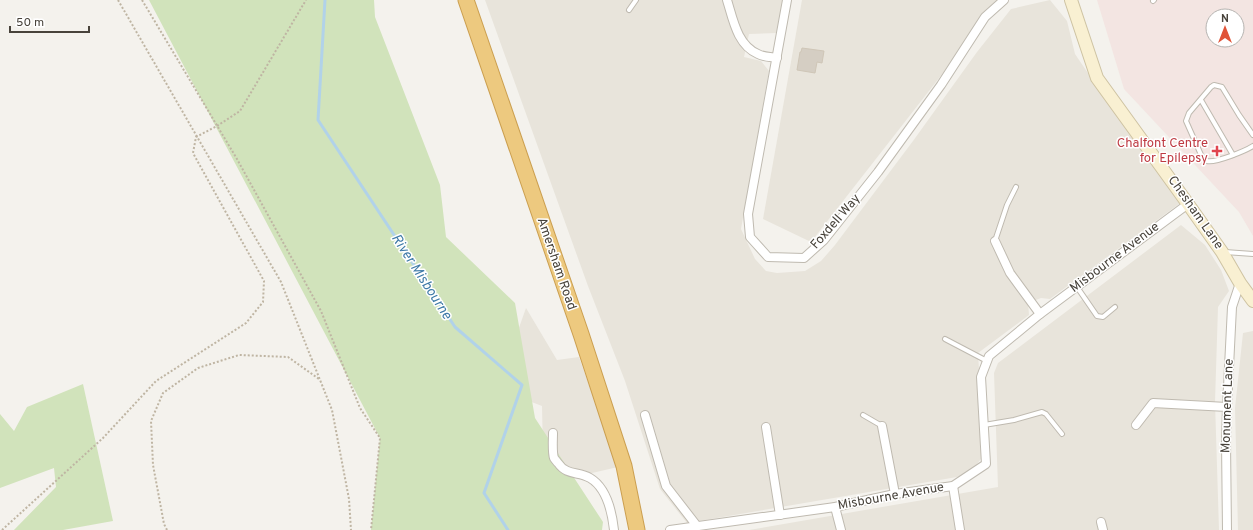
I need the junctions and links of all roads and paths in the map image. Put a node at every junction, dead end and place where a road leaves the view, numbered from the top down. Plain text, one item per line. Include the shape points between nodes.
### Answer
1 (118, 0) edge
2 (142, 0) edge
3 (306, 0) edge
4 (466, 0) edge
5 (636, 0) edge
6 (727, 0) edge
7 (787, 0) edge
8 (1004, 0) edge
9 (1071, 0) edge
10 (629, 10) dead end
11 (777, 58) junction
12 (1201, 100) junction
13 (217, 126) junction
14 (1252, 133) edge
15 (196, 137) junction
16 (1253, 146) edge
17 (1232, 155) junction
18 (1016, 187) dead end
19 (1188, 204) junction
20 (995, 241) joint
21 (1222, 252) junction
22 (1253, 254) edge
23 (1240, 283) junction
24 (1076, 287) junction
25 (1253, 301) edge
26 (1115, 307) dead end
27 (1040, 314) junction
28 (945, 339) dead end
29 (987, 362) junction
30 (320, 380) junction
31 (1227, 407) junction
32 (645, 415) dead end
33 (863, 415) dead end
34 (984, 425) junction
35 (1136, 425) dead end
36 (882, 426) joint
37 (766, 427) dead end
38 (553, 433) dead end
39 (1062, 434) dead end
40 (953, 486) junction
41 (895, 494) junction
42 (834, 507) junction
43 (780, 515) junction
44 (696, 526) junction
45 (2, 530) edge
46 (167, 530) edge
47 (351, 530) edge
48 (371, 530) edge
49 (614, 530) edge
50 (637, 530) edge
51 (670, 530) edge
52 (840, 530) edge
53 (960, 530) edge
54 (1227, 530) edge

1 - 15 path
2 - 13 path
3 - 13 path via 240,111
4 - 50 highway, Amersham Road via 624,466
5 - 10 lane
6 - 11 street via 746,46 758,54
7 - 11 street, Foxdell Way
8 - 11 street, Foxdell Way via 985,17 941,85 878,172 824,240 804,258 768,258 750,237 748,214
9 - 19 street, Chesham Lane via 1097,78
12 - 14 lane via 1214,85 1222,87
12 - 17 lane
12 - 17 lane via 1189,113 1186,121 1202,157 1214,160
13 - 15 path
13 - 48 path via 321,311 360,408 380,438
15 - 30 path via 281,282
15 - 45 path via 193,153 264,281 263,302 246,323 156,381 103,438
16 - 17 lane
18 - 20 lane
19 - 21 street, Chesham Lane
19 - 24 street, Misbourne Avenue
20 - 27 street via 1010,273
21 - 22 lane
21 - 23 street, Chesham Lane
23 - 25 street, Chesham Lane
23 - 31 street, Monument Lane via 1232,307
24 - 26 lane via 1097,316 1103,317
24 - 27 street, Misbourne Avenue
27 - 29 street, Misbourne Avenue via 989,356
28 - 29 lane
29 - 34 street, Misbourne Avenue via 981,377
30 - 46 path via 288,357 239,355 198,368 163,393 151,421 153,466
30 - 47 path via 332,410 350,499
31 - 35 street via 1153,403
31 - 54 street, Monument Lane
32 - 44 street via 666,486
33 - 36 lane
34 - 39 lane via 1042,412
34 - 40 street, Misbourne Avenue via 986,464
36 - 41 street
37 - 43 street
38 - 49 street via 554,458 566,471 589,477 595,482 603,492
40 - 41 street, Misbourne Avenue
40 - 53 street
41 - 42 street, Misbourne Avenue
42 - 43 street, Misbourne Avenue
42 - 52 street
43 - 44 street, Misbourne Avenue
44 - 51 street, Misbourne Avenue

